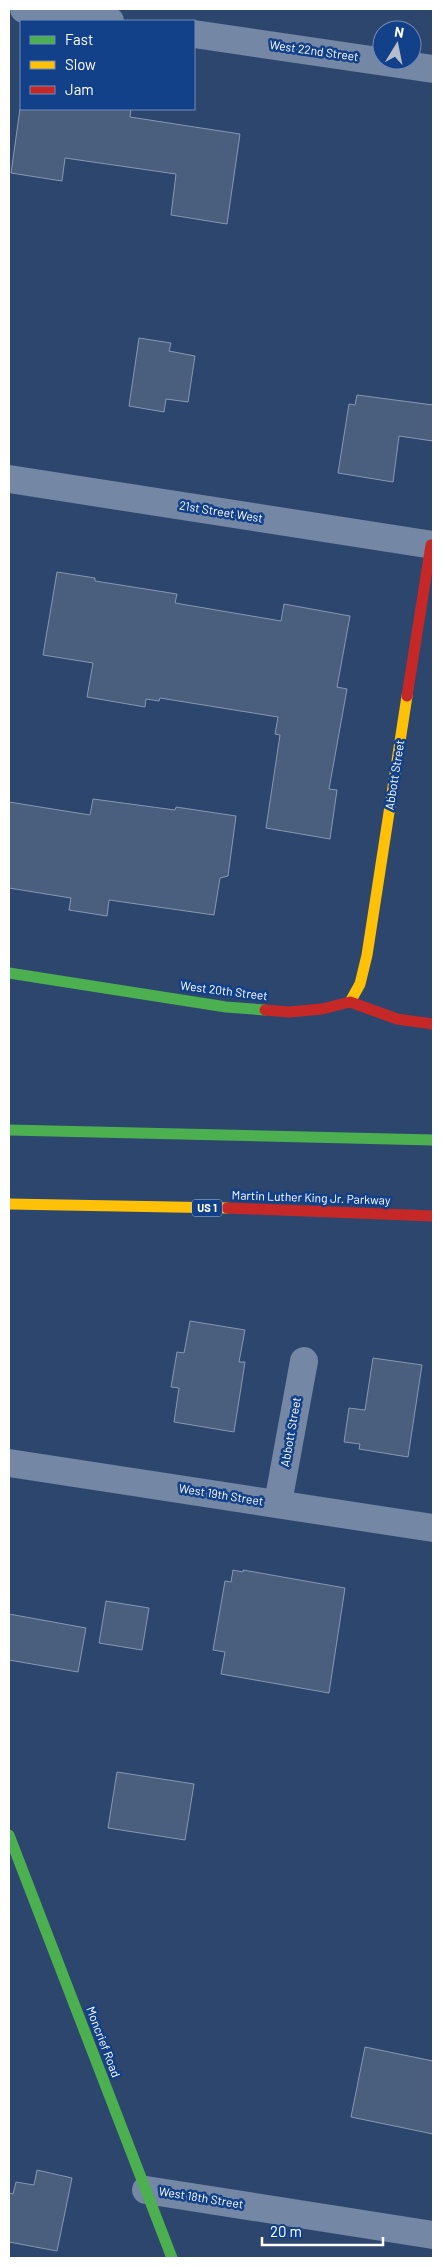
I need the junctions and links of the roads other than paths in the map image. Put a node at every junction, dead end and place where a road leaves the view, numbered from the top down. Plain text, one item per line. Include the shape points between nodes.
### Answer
1 (24, 9) edge
2 (103, 20) edge
3 (195, 34) edge
4 (433, 69) edge
5 (9, 479) edge
6 (432, 545) edge
7 (9, 973) edge
8 (350, 1002) junction
9 (433, 1024) edge
10 (9, 1130) edge
11 (433, 1140) edge
12 (9, 1204) edge
13 (433, 1218) edge
14 (304, 1361) dead end
15 (9, 1463) edge
16 (278, 1503) junction
17 (433, 1528) edge
18 (9, 1835) edge
19 (146, 2190) junction
20 (433, 2235) edge
21 (172, 2258) edge

1 - 2 street
3 - 4 street, West 22nd Street
5 - 6 street, 21st Street West
6 - 8 main road, Abbott Street via 367,955 360,984
7 - 8 main road, West 20th Street via 226,1007 271,1011 322,1010
8 - 9 main road via 398,1019
10 - 11 main road
12 - 13 main road, Martin Luther King Jr. Parkway / US 1 via 257,1209
14 - 16 street, Abbott Street
15 - 16 street, West 19th Street
16 - 17 street, West 19th Street
18 - 19 main road, Moncrief Road
19 - 20 street, West 18th Street
19 - 21 main road, Moncrief Road

